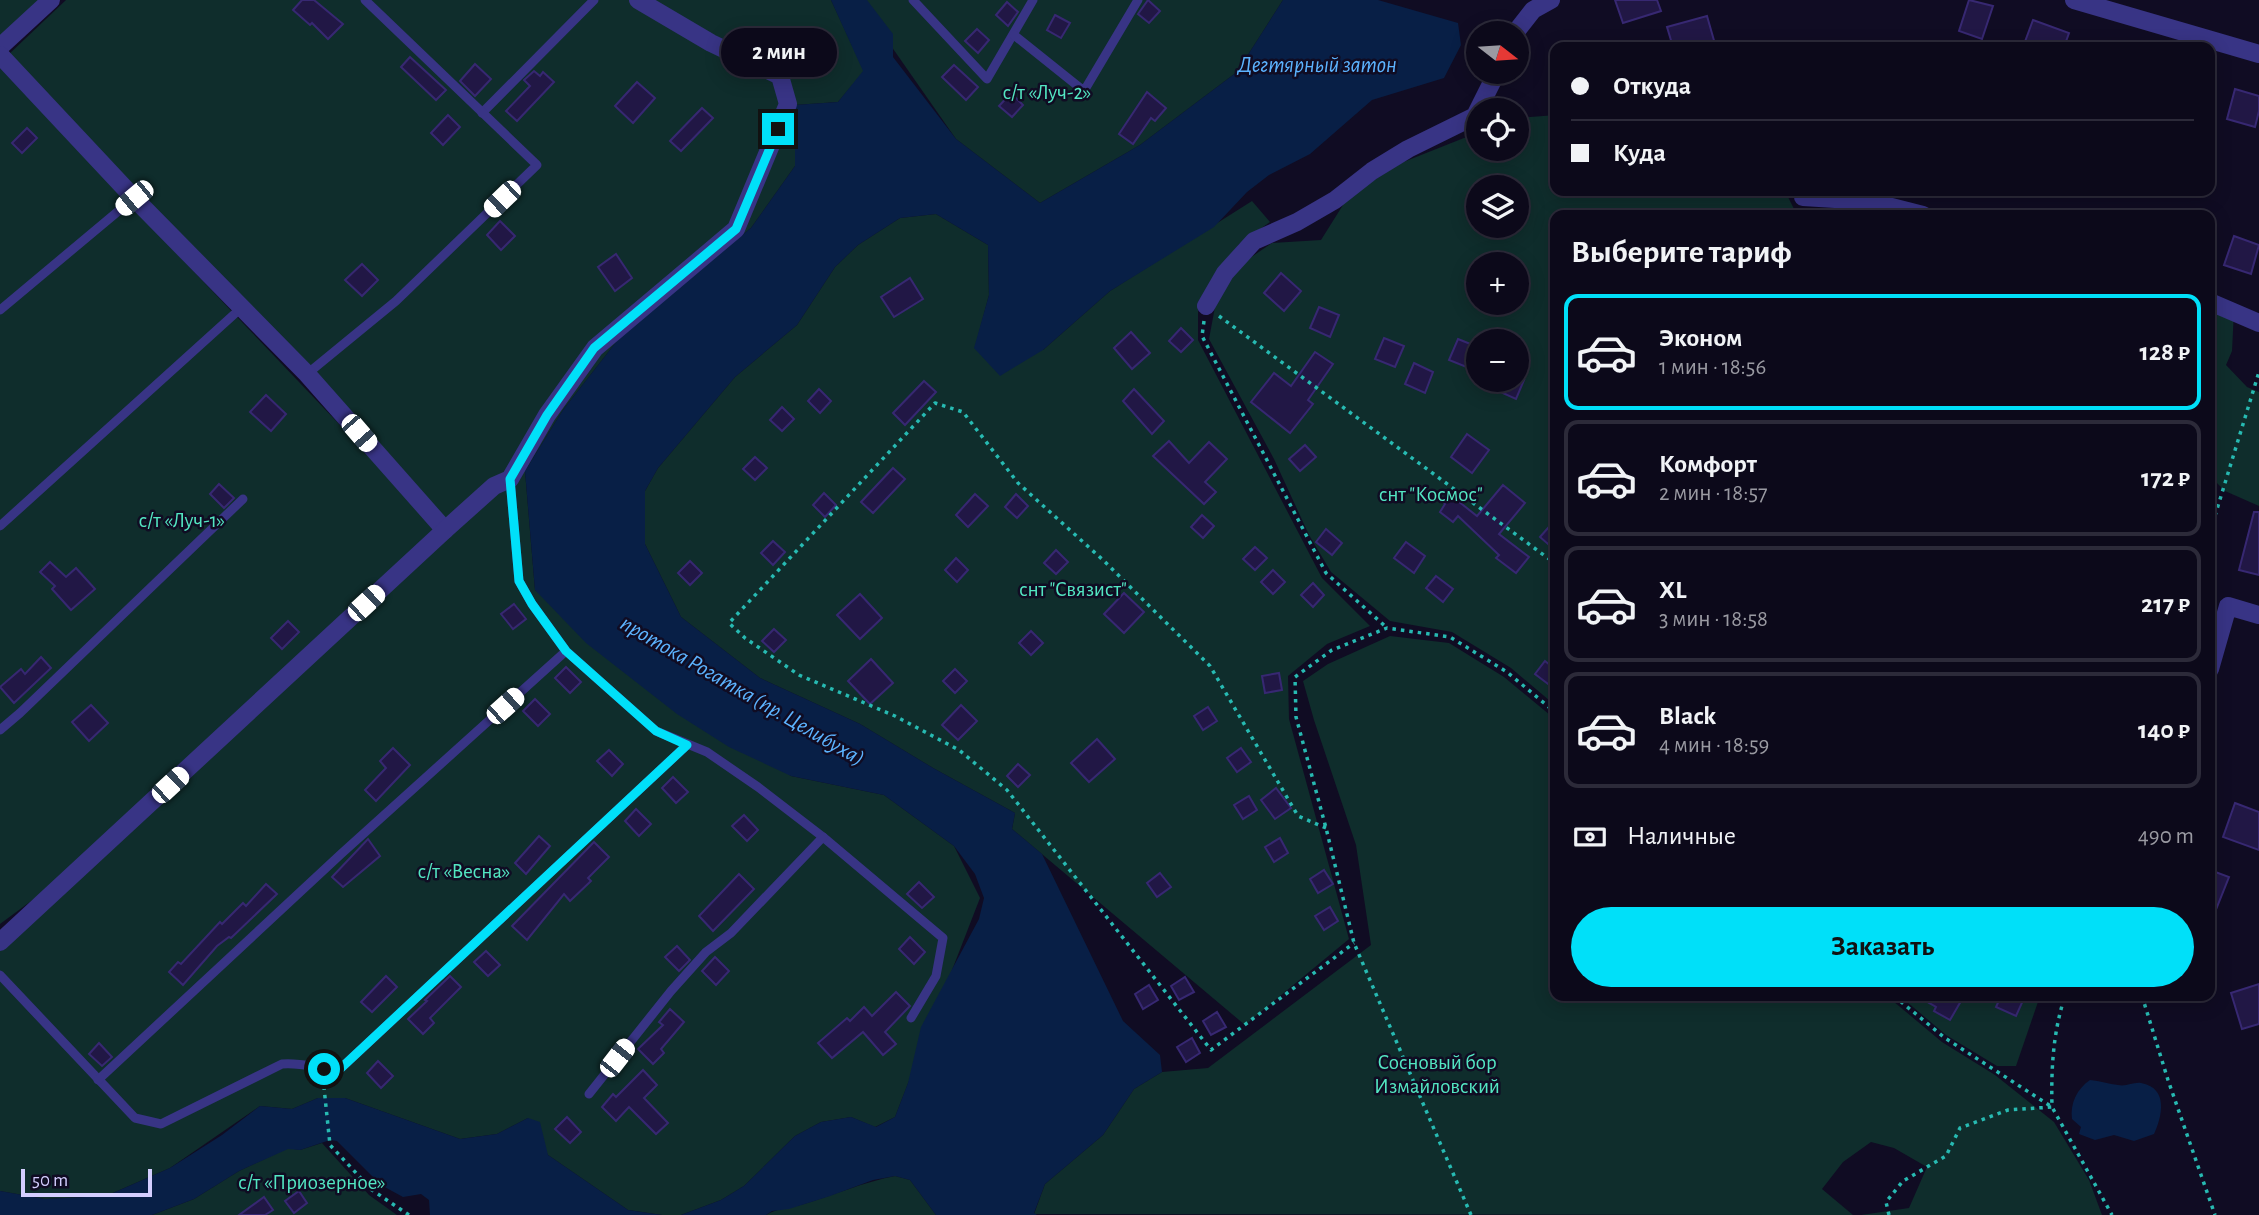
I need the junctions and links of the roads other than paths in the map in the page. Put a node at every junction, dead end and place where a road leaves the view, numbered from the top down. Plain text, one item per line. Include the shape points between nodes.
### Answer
1 (51, 0) edge
2 (365, 0) edge
3 (594, 0) edge
4 (638, 0) edge
5 (913, 0) edge
6 (1033, 0) edge
7 (1138, 0) edge
8 (1550, 0) edge
9 (2074, 0) edge
10 (1524, 21) edge
11 (1014, 35) junction
12 (0, 47) edge
13 (2259, 54) edge
14 (0, 55) edge
15 (1491, 84) edge
16 (482, 113) junction
17 (1803, 197) dead end
18 (134, 198) junction
19 (1903, 210) edge
20 (2215, 304) edge
21 (1206, 306) road end
22 (240, 309) junction
23 (0, 310) edge
24 (2259, 323) edge
25 (307, 374) junction
26 (510, 479) junction
27 (243, 499) dead end
28 (0, 526) edge
29 (445, 530) junction
30 (2259, 615) edge
31 (566, 651) junction
32 (2215, 651) edge
33 (0, 730) edge
34 (687, 745) junction
35 (823, 836) junction
36 (0, 942) edge
37 (0, 975) edge
38 (911, 1018) dead end
39 (98, 1080) junction
40 (589, 1094) dead end

1 - 12 street
2 - 16 lane
3 - 16 lane
4 - 26 street via 780,76 788,104 736,229 594,348
5 - 11 lane via 987,79
6 - 11 lane
7 - 11 lane via 1084,91
8 - 10 street
9 - 13 street
14 - 18 street
15 - 21 street via 1475,116 1384,164 1297,222 1254,241 1225,273
16 - 25 lane via 537,165 396,301
17 - 19 street via 1868,201
18 - 22 street
18 - 23 lane
20 - 24 street
22 - 25 street
22 - 28 lane
25 - 29 street
26 - 29 street via 494,486
26 - 31 lane via 519,581
27 - 33 lane
29 - 36 street
30 - 32 street via 2228,606
31 - 34 lane via 656,731
31 - 39 lane
34 - 35 lane via 707,752
34 - 39 lane via 340,1069 282,1064 161,1124 135,1118
35 - 38 lane via 943,938 936,976
35 - 40 lane via 731,933 706,952
37 - 39 lane

